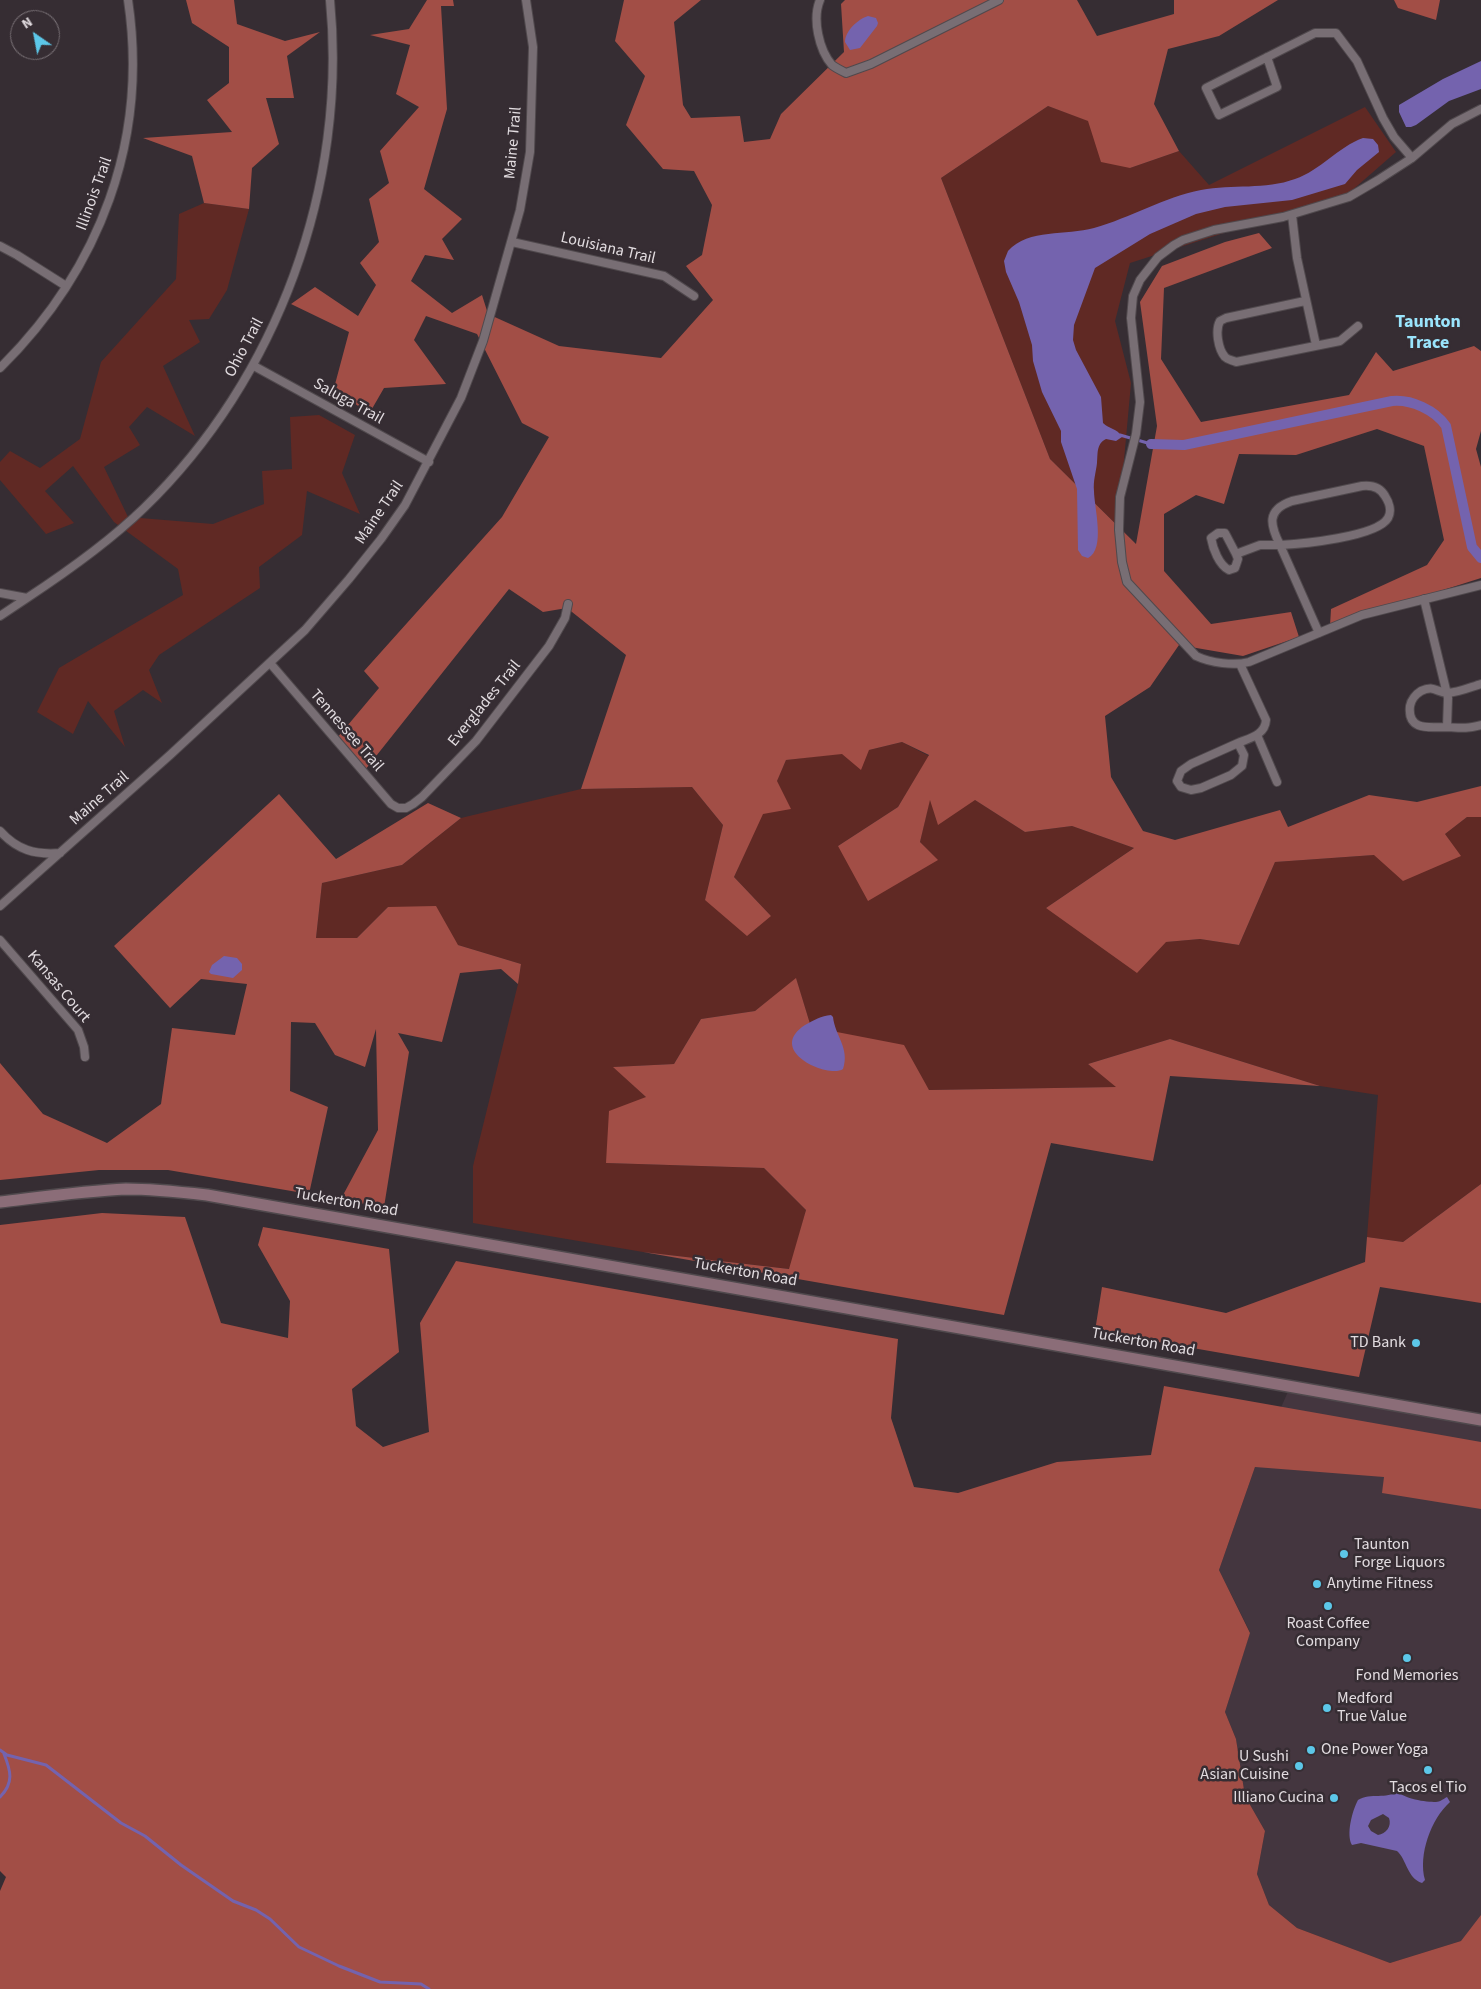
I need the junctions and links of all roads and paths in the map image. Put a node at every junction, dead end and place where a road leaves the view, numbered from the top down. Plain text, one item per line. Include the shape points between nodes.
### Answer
1 (128, 0) edge
2 (330, 0) edge
3 (526, 0) edge
4 (820, 0) edge
5 (999, 0) edge
6 (1267, 57) junction
7 (1481, 109) edge
8 (1412, 158) junction
9 (1292, 215) junction
10 (512, 242) junction
11 (0, 246) edge
12 (66, 286) junction
13 (694, 296) dead end
14 (1305, 301) junction
15 (1358, 326) dead end
16 (1316, 345) junction
17 (254, 366) junction
18 (0, 368) edge
19 (429, 462) junction
20 (1280, 545) junction
21 (1236, 554) junction
22 (1481, 585) edge
23 (0, 593) edge
24 (27, 598) junction
25 (1424, 599) junction
26 (568, 604) dead end
27 (0, 616) edge
28 (1319, 633) junction
29 (270, 663) junction
30 (1240, 664) junction
31 (1481, 684) edge
32 (1446, 693) junction
33 (1481, 725) edge
34 (1448, 727) junction
35 (1257, 734) junction
36 (1238, 743) junction
37 (1277, 782) dead end
38 (406, 808) joint
39 (0, 831) edge
40 (60, 853) junction
41 (0, 906) edge
42 (0, 940) edge
43 (85, 1057) dead end
44 (0, 1202) edge
45 (1481, 1420) edge

1 - 12 street, Illinois Trail via 134,64 127,142 104,216
2 - 17 street, Ohio Trail via 332,109 322,178 292,282
3 - 10 street, Maine Trail via 533,47 531,136
4 - 5 street via 821,46 833,65 846,73 871,64
6 - 6 street via 1206,88 1219,115 1277,87
6 - 8 street via 1315,33 1336,33 1357,61 1394,137
7 - 8 street via 1452,124
8 - 9 street via 1349,197
9 - 14 street
9 - 30 street via 1214,230 1174,245 1151,264 1133,296 1131,318 1139,408 1119,508 1127,582 1196,656
10 - 13 street, Louisiana Trail via 664,276
10 - 19 street, Maine Trail via 483,341 461,398
11 - 12 street
12 - 18 street, Illinois Trail via 25,342
14 - 16 street
14 - 16 street via 1220,321 1217,331 1221,350 1228,360 1236,362
15 - 16 street via 1340,341
17 - 19 street, Saluga Trail
17 - 24 street, Ohio Trail via 213,428 144,508 74,566
19 - 29 street, Maine Trail via 381,539 313,620
20 - 20 street via 1300,545 1375,528 1388,519 1387,498 1373,486 1362,486 1286,503 1272,515 1271,520
20 - 21 street via 1260,545
20 - 28 street
21 - 21 street via 1225,533 1211,538 1212,546 1229,570 1235,568
22 - 25 street
23 - 24 street
24 - 27 street, Ohio Trail
25 - 28 street via 1362,615
25 - 32 street
26 - 38 street, Everglades Trail via 565,618 549,646 476,741 422,797
28 - 30 street
29 - 38 street, Tennessee Trail via 390,804
29 - 40 street, Maine Trail
30 - 35 street via 1266,720 1266,728
31 - 32 street
32 - 34 street
32 - 34 street via 1433,688 1418,692 1410,711 1421,728
33 - 34 street via 1463,729
35 - 36 street
35 - 37 street
36 - 36 street via 1244,755 1242,766 1231,775 1191,790 1181,787 1177,781 1181,771
39 - 40 street via 21,849
40 - 41 street, Maine Trail
42 - 43 street, Kansas Court via 75,1026
44 - 45 main road, Tuckerton Road via 128,1189 207,1195

